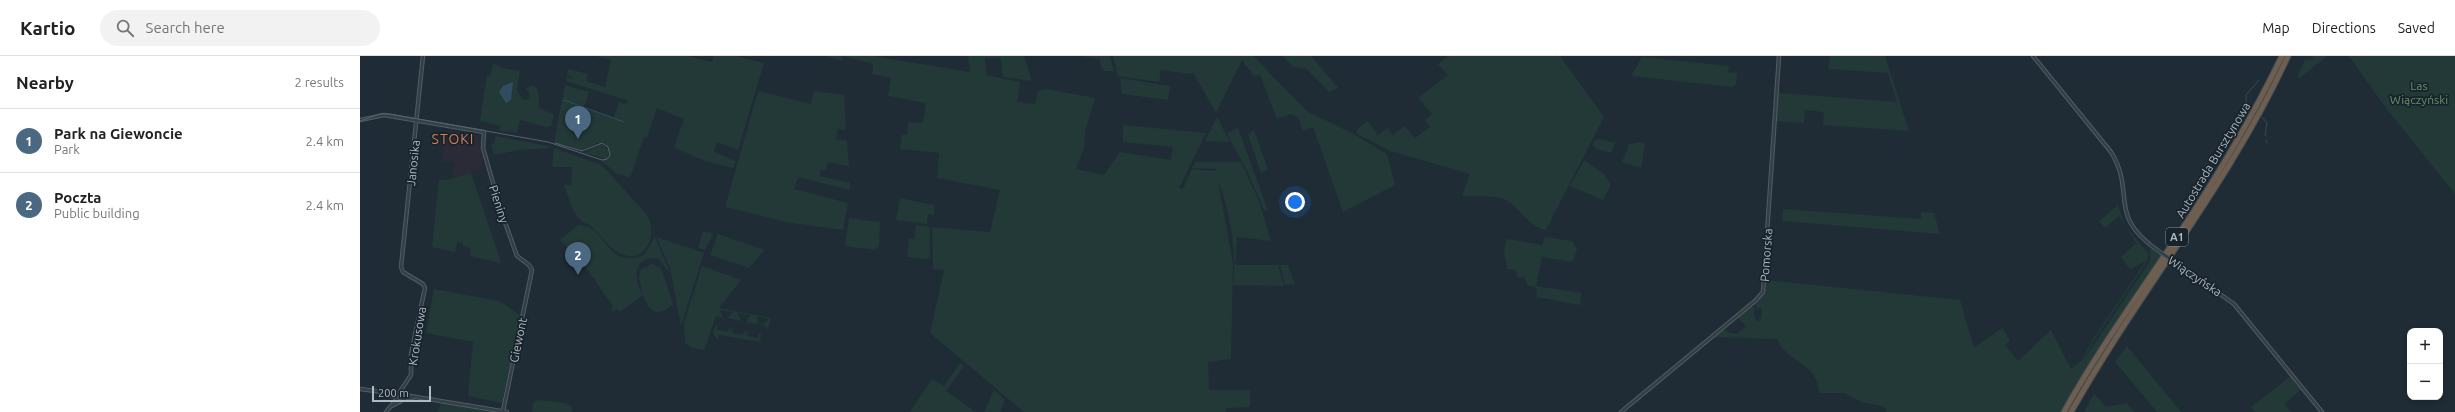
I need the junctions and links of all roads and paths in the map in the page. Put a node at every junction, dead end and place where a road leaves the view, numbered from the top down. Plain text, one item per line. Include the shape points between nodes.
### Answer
1 (423, 56) edge
2 (1779, 56) edge
3 (2033, 56) edge
4 (2282, 56) edge
5 (2288, 56) edge
6 (360, 120) edge
7 (416, 121) junction
8 (532, 268) joint
9 (424, 285) joint
10 (405, 386) junction
11 (360, 389) edge
12 (387, 393) junction
13 (398, 393) junction
14 (404, 395) junction
15 (416, 398) junction
16 (396, 399) junction
17 (404, 400) junction
18 (400, 402) junction
19 (392, 406) junction
20 (503, 411) edge
21 (386, 412) edge
22 (507, 412) edge
23 (1621, 412) edge
24 (2064, 412) edge
25 (2071, 412) edge
26 (2322, 412) edge

1 - 7 street, Janosika
2 - 23 street, Pomorska via 1763,292
3 - 26 street, Wiączyńska, bridge via 2111,152 2118,168 2128,220 2140,237 2234,304
4 - 24 highway, Autostrada Bursztynowa / A1 via 2222,168 2106,343
5 - 25 highway, Autostrada Bursztynowa / A1 via 2262,110 2221,181
6 - 7 street via 378,115
7 - 8 street, Pieniny via 484,132 483,146 488,169 514,250 518,258
7 - 9 street, Janosika via 402,270
8 - 20 street, Giewont
9 - 10 street, Krokusowa via 411,354 410,375
10 - 13 street, Krokusowa
10 - 14 street, Krokusowa
11 - 12 street
12 - 13 street
12 - 16 street
13 - 14 street
13 - 16 street, Krokusowa
14 - 15 street
14 - 17 street, Krokusowa
15 - 17 street
15 - 20 street
16 - 18 street
16 - 19 street, Krokusowa
17 - 18 street
18 - 19 street
19 - 21 street
20 - 22 street

